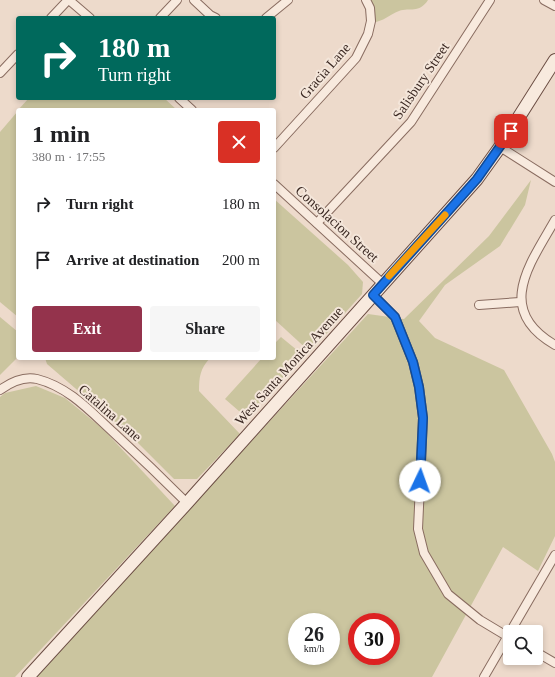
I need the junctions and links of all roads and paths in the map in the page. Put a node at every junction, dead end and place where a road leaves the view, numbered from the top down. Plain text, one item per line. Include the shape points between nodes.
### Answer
1 (69, 0) edge
2 (177, 0) edge
3 (194, 0) edge
4 (288, 0) edge
5 (366, 0) edge
6 (490, 0) edge
7 (544, 0) edge
8 (555, 6) edge
9 (53, 16) edge
10 (88, 16) edge
11 (162, 16) edge
12 (212, 16) edge
13 (268, 16) edge
14 (16, 56) edge
15 (555, 60) edge
16 (0, 74) edge
17 (181, 100) edge
18 (190, 108) edge
19 (276, 146) edge
20 (500, 147) junction
21 (555, 182) edge
22 (276, 186) edge
23 (555, 220) edge
24 (317, 223) junction
25 (383, 284) junction
26 (373, 295) junction
27 (520, 302) junction
28 (479, 306) dead end
29 (555, 345) edge
30 (0, 390) edge
31 (187, 503) junction
32 (555, 555) edge
33 (516, 625) edge
34 (503, 633) edge
35 (503, 647) edge
36 (543, 656) edge
37 (555, 663) edge
38 (28, 677) edge
39 (484, 677) edge

1 - 9 street
1 - 10 street
2 - 11 street
3 - 12 street
4 - 13 street
5 - 19 street, Gracia Lane via 370,8 371,21 368,34 356,58
6 - 24 street, Salisbury Street via 411,122
7 - 8 street
14 - 16 street
15 - 20 main road, West Santa Monica Avenue
17 - 18 street
20 - 21 street
20 - 25 main road, West Santa Monica Avenue via 464,193
22 - 24 street, Consolacion Street
23 - 27 street via 529,265 522,283
24 - 25 street, Consolacion Street
25 - 26 main road, West Santa Monica Avenue
26 - 31 main road, West Santa Monica Avenue
26 - 34 street via 395,317 413,362 419,387 423,418 418,529 424,553 448,594 480,620
27 - 28 street
27 - 29 street via 528,319 542,338
30 - 31 street, Catalina Lane via 22,379 36,379 56,386 78,400 152,467
31 - 38 main road, West Santa Monica Avenue
32 - 33 street
35 - 39 street
36 - 37 street

